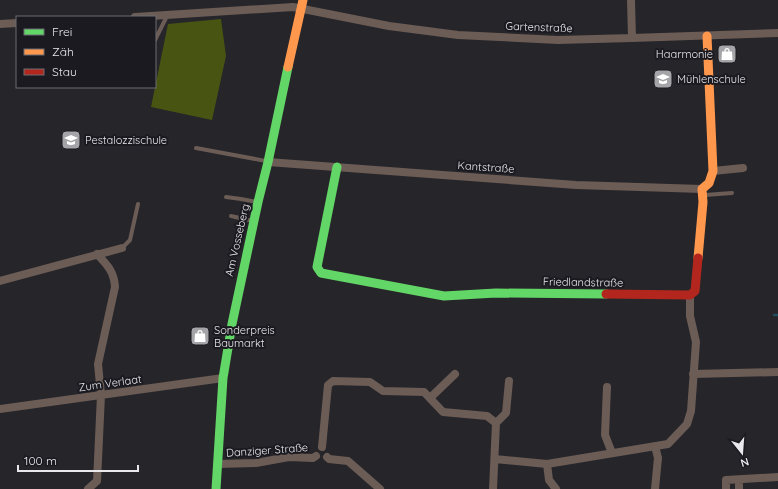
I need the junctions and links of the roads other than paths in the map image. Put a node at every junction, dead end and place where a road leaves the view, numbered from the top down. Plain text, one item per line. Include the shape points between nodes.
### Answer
1 (632, 0) edge
2 (302, 4) edge
3 (168, 15) junction
4 (154, 16) edge
5 (16, 23) edge
6 (0, 24) edge
7 (778, 33) edge
8 (707, 36) junction
9 (156, 38) edge
10 (632, 38) junction
11 (196, 148) dead end
12 (268, 162) junction
13 (337, 167) junction
14 (743, 168) dead end
15 (713, 171) junction
16 (702, 192) junction
17 (732, 193) dead end
18 (226, 197) dead end
19 (258, 202) junction
20 (138, 204) dead end
21 (231, 216) dead end
22 (254, 221) junction
23 (122, 248) joint
24 (97, 254) junction
25 (0, 280) edge
26 (690, 295) junction
27 (778, 372) edge
28 (455, 374) dead end
29 (694, 374) junction
30 (223, 378) junction
31 (509, 381) dead end
32 (607, 387) dead end
33 (101, 396) junction
34 (430, 398) junction
35 (0, 409) edge
36 (496, 423) junction
37 (655, 446) junction
38 (322, 447) junction
39 (612, 453) junction
40 (316, 456) junction
41 (327, 457) junction
42 (495, 459) junction
43 (218, 464) junction
44 (547, 464) junction
45 (778, 477) edge
46 (739, 480) junction
47 (88, 489) edge
48 (216, 489) edge
49 (380, 489) edge
50 (493, 489) edge
51 (556, 489) edge
52 (655, 489) edge
53 (726, 489) edge
54 (738, 489) edge

1 - 10 street
2 - 3 street, Gartenstraße via 293,7
2 - 10 street, Gartenstraße via 389,26 458,35 558,40
2 - 12 street, Am Vosseberg
3 - 4 street, Gartenstraße
3 - 9 lane
5 - 6 street
7 - 8 street, Gartenstraße
8 - 10 street, Gartenstraße
8 - 15 street
11 - 12 lane
12 - 13 street, Kantstraße
12 - 19 street, Am Vosseberg
13 - 16 street, Kantstraße
13 - 26 street, Friedlandstraße via 317,267 321,273 444,296 496,293
14 - 15 street
15 - 16 street via 709,183
16 - 17 lane
16 - 26 street via 695,291
18 - 19 lane
19 - 22 street, Am Vosseberg
20 - 23 lane via 130,240
21 - 22 lane
22 - 30 street, Am Vosseberg
23 - 24 street
24 - 25 street
24 - 33 street via 115,278 98,364
26 - 29 street via 690,316 696,342
27 - 29 street
28 - 34 street
29 - 37 street via 688,424 668,444
30 - 33 street, Zum Verlaat
30 - 43 street, Am Vosseberg
31 - 36 street via 506,413
32 - 39 street via 605,436
33 - 35 street, Zum Verlaat
33 - 47 street via 97,482
34 - 36 street via 442,412 487,416
34 - 38 street via 424,392 383,391 370,382 333,381 328,385
36 - 42 street
37 - 39 street
37 - 52 street via 658,458
38 - 40 street via 317,450
38 - 41 street via 327,451
39 - 44 street
40 - 41 street via 321,459
40 - 43 street, Danziger Straße via 289,457 256,463
41 - 49 street via 348,461
42 - 44 street
42 - 50 street
43 - 48 street, Am Vosseberg
44 - 51 street via 549,480
45 - 46 street
46 - 53 street via 726,480
46 - 54 street

